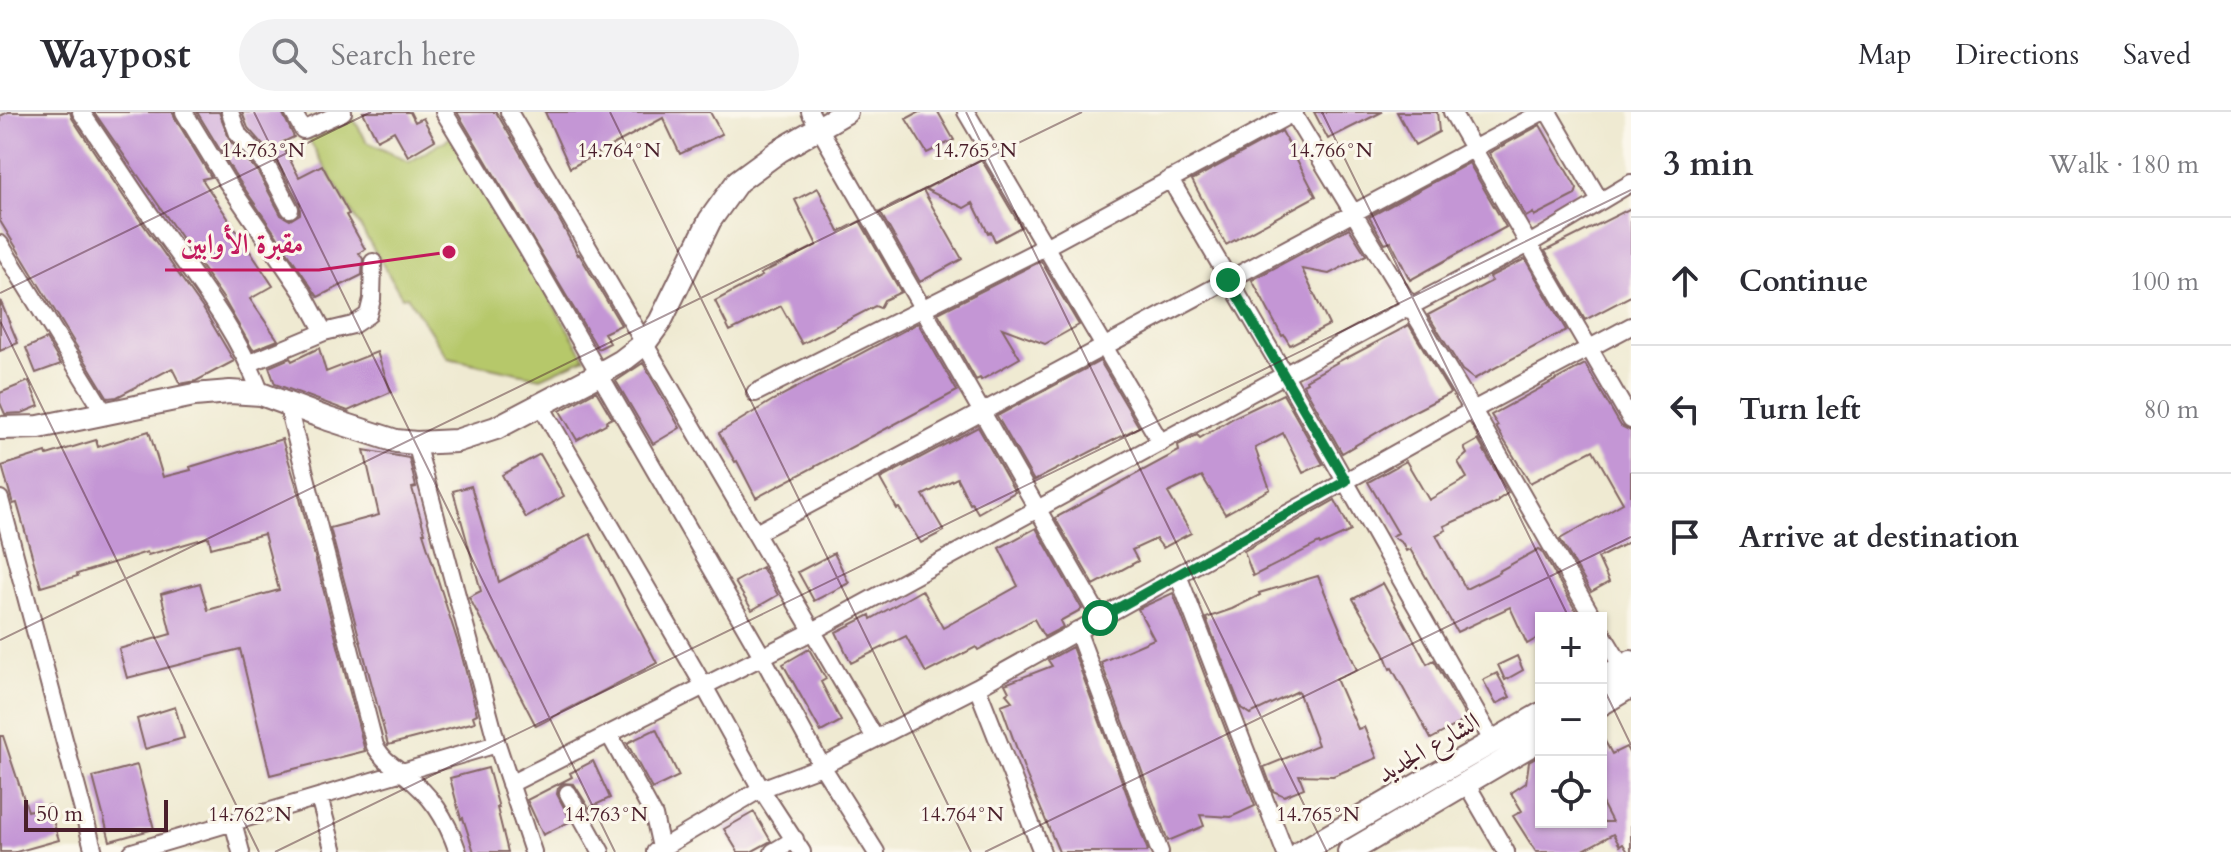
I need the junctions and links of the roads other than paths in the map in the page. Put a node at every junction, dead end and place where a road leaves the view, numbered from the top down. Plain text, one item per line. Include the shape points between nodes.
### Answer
1 (81, 112) edge
2 (184, 112) edge
3 (230, 112) edge
4 (293, 112) edge
5 (343, 112) edge
6 (444, 112) edge
7 (509, 112) edge
8 (846, 112) edge
9 (966, 112) edge
10 (1294, 112) edge
11 (1452, 112) edge
12 (1545, 112) edge
13 (814, 119) edge
14 (1473, 149) junction
15 (1170, 179) junction
16 (1631, 183) edge
17 (1600, 201) junction
18 (290, 209) dead end
19 (1354, 213) junction
20 (0, 244) edge
21 (1529, 244) junction
22 (1047, 246) junction
23 (373, 262) dead end
24 (5, 263) edge
25 (1228, 280) junction
26 (1411, 306) junction
27 (922, 309) junction
28 (1631, 326) edge
29 (324, 332) junction
30 (644, 344) junction
31 (1105, 346) junction
32 (1590, 348) junction
33 (250, 363) junction
34 (599, 374) junction
35 (1285, 375) junction
36 (755, 393) dead end
37 (261, 394) junction
38 (287, 403) junction
39 (541, 406) junction
40 (1473, 410) junction
41 (104, 412) junction
42 (980, 412) junction
43 (1631, 420) edge
44 (0, 428) edge
45 (416, 443) junction
46 (1161, 443) junction
47 (1346, 481) junction
48 (0, 499) edge
49 (1037, 509) junction
50 (756, 533) junction
51 (1178, 575) junction
52 (1590, 612) edge
53 (1100, 618) junction
54 (1077, 630) junction
55 (813, 631) junction
56 (1607, 641) edge
57 (762, 656) junction
58 (1629, 674) edge
59 (1607, 678) edge
60 (704, 686) junction
61 (977, 687) junction
62 (1607, 698) edge
63 (1535, 718) edge
64 (609, 734) junction
65 (875, 738) junction
66 (1493, 742) junction
67 (1535, 743) edge
68 (497, 744) junction
69 (822, 766) junction
70 (402, 772) junction
71 (1466, 783) junction
72 (510, 784) junction
73 (761, 789) junction
74 (568, 793) dead end
75 (319, 797) junction
76 (233, 822) junction
77 (798, 845) edge
78 (659, 851) edge
79 (94, 852) edge
80 (132, 852) edge
81 (241, 852) edge
82 (334, 852) edge
83 (458, 852) edge
84 (533, 852) edge
85 (601, 852) edge
86 (773, 852) edge
87 (876, 852) edge
88 (1042, 852) edge
89 (1160, 852) edge
90 (1285, 852) edge
91 (1301, 852) edge
92 (1349, 852) edge
93 (1506, 852) edge

1 - 33 street via 226,320
2 - 29 street
3 - 18 street via 238,134 267,166
4 - 5 street via 303,130
6 - 34 street
7 - 30 street
8 - 13 street
9 - 22 street
10 - 15 street
10 - 19 street
11 - 14 street
12 - 14 street
12 - 17 street
13 - 27 street
13 - 30 street via 738,181 710,220
14 - 19 street
14 - 21 street
15 - 22 street
15 - 25 street
16 - 17 street
17 - 21 street
19 - 25 street
19 - 26 street
20 - 24 street
21 - 26 street
21 - 32 street
22 - 27 street
22 - 31 street
23 - 29 street via 368,315
24 - 41 street
25 - 31 street
25 - 35 street
26 - 35 street
26 - 40 street
27 - 36 street
27 - 42 street
28 - 32 street
29 - 33 street
30 - 34 street
30 - 50 street
31 - 42 street
31 - 46 street
32 - 40 street
32 - 43 street
33 - 37 street
34 - 39 street
34 - 57 street
35 - 46 street
35 - 47 street
37 - 38 street
37 - 41 street via 194,395
38 - 45 street via 396,441
38 - 70 street via 375,746 385,762
39 - 45 street via 456,441
39 - 60 street
40 - 47 street
40 - 52 street
41 - 44 street via 39,427
42 - 49 street
42 - 50 street
45 - 68 street
46 - 49 street
47 - 51 street
47 - 66 street
48 - 79 street
49 - 53 street
49 - 55 street
50 - 55 street
51 - 53 street
51 - 90 street
53 - 54 street
54 - 61 street
54 - 89 street
55 - 57 street
55 - 65 street
56 - 58 street
57 - 60 street
57 - 69 street
58 - 59 street
58 - 62 street
60 - 64 street
60 - 73 street
61 - 65 street
61 - 88 street
63 - 66 street, الشارع الجديد
64 - 72 street
64 - 78 street via 654,816
65 - 69 street
66 - 91 street, الشارع الجديد
67 - 71 street, الشارع الجديد
68 - 70 street
68 - 72 street
69 - 73 street
69 - 87 street
70 - 75 street
70 - 83 street via 448,823
71 - 92 street, الشارع الجديد
71 - 93 street
72 - 84 street
73 - 77 street
73 - 78 street
74 - 85 street
75 - 76 street
75 - 82 street
76 - 80 street
76 - 81 street
77 - 86 street

